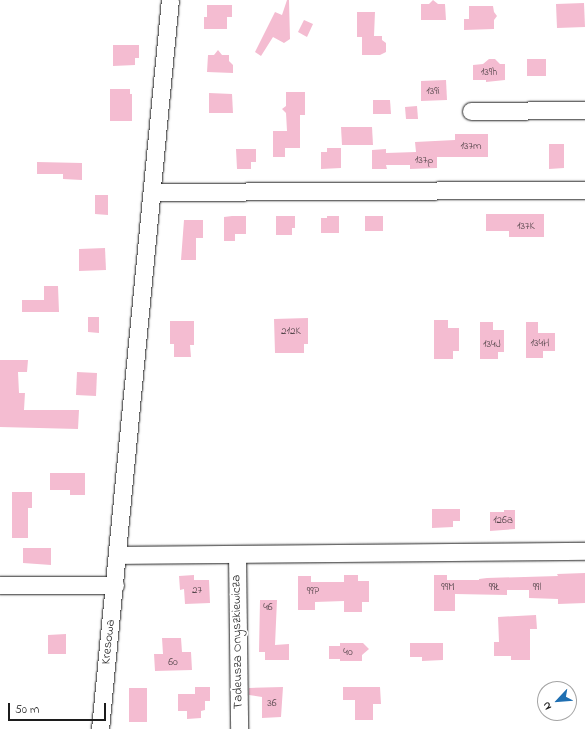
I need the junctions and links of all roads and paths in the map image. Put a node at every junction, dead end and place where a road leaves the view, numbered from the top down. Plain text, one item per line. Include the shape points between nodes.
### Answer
1 (170, 0) edge
2 (585, 110) edge
3 (471, 111) dead end
4 (585, 190) edge
5 (152, 192) junction
6 (585, 551) edge
7 (237, 554) junction
8 (118, 555) junction
9 (0, 585) edge
10 (115, 585) junction
11 (100, 729) edge
12 (239, 729) edge

1 - 5 street, Kresowa
2 - 3 street
4 - 5 street
5 - 8 street, Kresowa
6 - 7 street
7 - 8 street
7 - 12 street, Tadeusza Onyszkiewicza
8 - 10 street, Kresowa
9 - 10 street
10 - 11 street, Kresowa

